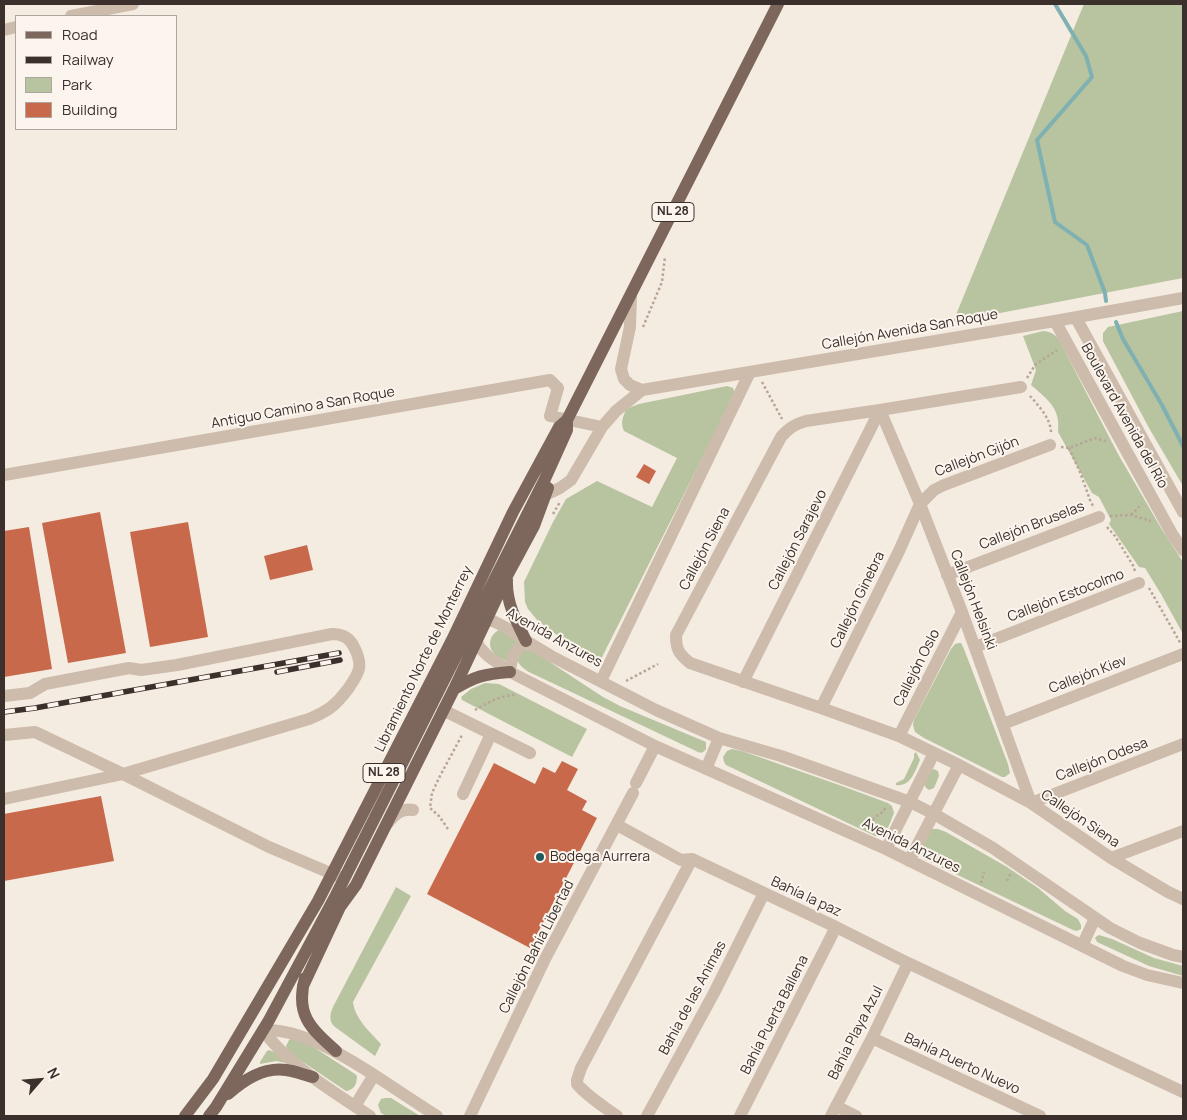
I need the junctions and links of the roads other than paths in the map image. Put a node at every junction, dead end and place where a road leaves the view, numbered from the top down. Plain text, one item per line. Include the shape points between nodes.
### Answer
1 (134, 4) edge
2 (778, 4) edge
3 (76, 15) edge
4 (631, 295) junction
5 (1183, 298) edge
6 (1076, 318) junction
7 (1055, 321) junction
8 (753, 372) junction
9 (1021, 387) road end
10 (642, 390) junction
11 (880, 410) junction
12 (567, 425) junction
13 (602, 428) junction
14 (1050, 445) road end
15 (4, 475) edge
16 (545, 495) junction
17 (920, 504) junction
18 (513, 512) junction
19 (1183, 512) edge
20 (1099, 517) road end
21 (1183, 526) edge
22 (1169, 530) junction
23 (1183, 550) edge
24 (947, 575) junction
25 (507, 576) junction
26 (1139, 584) road end
27 (962, 612) junction
28 (486, 620) junction
29 (470, 627) junction
30 (526, 641) junction
31 (476, 642) junction
32 (975, 647) junction
33 (1183, 654) edge
34 (510, 672) junction
35 (601, 681) junction
36 (743, 682) junction
37 (454, 689) junction
38 (4, 696) edge
39 (821, 708) junction
40 (444, 710) junction
41 (1003, 724) junction
42 (408, 726) junction
43 (491, 734) junction
44 (4, 735) edge
45 (898, 736) junction
46 (719, 738) junction
47 (1183, 744) edge
48 (655, 746) junction
49 (530, 753) dead end
50 (934, 753) junction
51 (959, 765) junction
52 (706, 769) junction
53 (123, 774) junction
54 (463, 794) dead end
55 (4, 798) edge
56 (910, 802) junction
57 (1031, 803) junction
58 (934, 814) junction
59 (617, 825) junction
60 (1183, 831) edge
61 (886, 849) junction
62 (371, 856) junction
63 (1111, 858) junction
64 (692, 860) junction
65 (909, 861) junction
66 (332, 873) junction
67 (344, 878) junction
68 (764, 894) junction
69 (336, 895) junction
70 (1183, 899) edge
71 (318, 901) junction
72 (329, 909) junction
73 (1095, 918) junction
74 (836, 927) junction
75 (1082, 946) junction
76 (1183, 957) edge
77 (908, 963) junction
78 (1183, 983) edge
79 (303, 986) junction
80 (263, 1030) junction
81 (872, 1038) junction
82 (336, 1051) junction
83 (374, 1075) junction
84 (313, 1077) junction
85 (1183, 1092) edge
86 (355, 1106) junction
87 (833, 1111) edge
88 (213, 1112) edge
89 (185, 1116) edge
90 (195, 1116) edge
91 (370, 1116) edge
92 (436, 1116) edge
93 (470, 1116) edge
94 (617, 1116) edge
95 (647, 1116) edge
96 (740, 1116) edge
97 (856, 1116) edge
98 (1040, 1116) edge

1 - 3 street
2 - 4 main road, Libramiento Norte de Monterrey / NL 28
4 - 10 street via 630,327 622,369 624,379
4 - 12 main road, Libramiento Norte de Monterrey / NL 28
5 - 6 street, Callejón Avenida San Roque
6 - 7 street, Callejón Avenida San Roque
6 - 19 street, Boulevard Avenida del Río
7 - 8 street, Callejón Avenida San Roque
7 - 22 street, Boulevard Avenida del Río
8 - 10 street, Callejón Avenida San Roque
8 - 35 street
9 - 11 street
10 - 13 street via 616,411
11 - 17 street, Callejón Helsinki
11 - 36 street, Callejón Sarajevo
11 - 36 street, Callejón Siena via 806,421 788,429 676,635 676,646 690,663
12 - 13 street
12 - 15 street, Antiguo Camino a San Roque via 550,416 558,388 550,380
12 - 16 main road via 565,447
12 - 18 main road, Libramiento Norte de Monterrey / NL 28 via 559,427
12 - 29 main road, Libramiento Norte de Monterrey / NL 28 via 544,481
13 - 16 street via 571,480
14 - 17 street, Callejón Gijón via 944,485
16 - 25 main road via 534,526
17 - 24 street, Callejón Helsinki
17 - 39 street, Callejón Ginebra
18 - 29 main road via 512,526 468,619
18 - 42 main road, Libramiento Norte de Monterrey / NL 28
20 - 24 street, Callejón Bruselas
21 - 22 street
22 - 23 street, Boulevard Avenida del Río
24 - 27 street, Callejón Helsinki
25 - 28 main road
25 - 30 main road via 508,600
26 - 32 street, Callejón Estocolmo
27 - 32 street, Callejón Helsinki
27 - 45 street, Callejón Oslo
28 - 29 street, Avenida Anzures
28 - 30 street, Avenida Anzures via 503,626
28 - 31 main road
29 - 31 street, Avenida Anzures
29 - 42 main road via 454,644
29 - 67 main road, Libramiento Norte de Monterrey / NL 28
30 - 34 street via 516,650
30 - 35 street, Avenida Anzures
31 - 34 street, Avenida Anzures via 488,656
31 - 37 main road
32 - 41 street, Callejón Helsinki
33 - 41 street, Callejón Kiev
34 - 37 main road via 481,675
34 - 48 street, Avenida Anzures
35 - 46 street, Avenida Anzures
36 - 39 street, Callejón Siena
37 - 40 main road
38 - 53 street via 30,693 45,684 129,668 141,670 177,665 332,634 339,634 352,643 359,659 358,674 329,710 309,719
39 - 45 street, Callejón Siena
40 - 43 street
40 - 62 main road
41 - 57 street, Callejón Helsinki
42 - 66 main road, Libramiento Norte de Monterrey / NL 28
43 - 49 street
43 - 54 street
44 - 53 street via 35,732
45 - 50 street, Callejón Siena
46 - 52 street
46 - 56 street, Avenida Anzures via 781,756
47 - 57 street, Callejón Odesa
48 - 52 street, Avenida Anzures
48 - 59 street, Callejón Bahía Libertad
50 - 51 street, Callejón Siena
50 - 56 street
51 - 57 street, Callejón Siena
51 - 58 street
52 - 61 street, Avenida Anzures
53 - 55 street
53 - 66 street via 269,847
56 - 58 street, Avenida Anzures
56 - 61 street
57 - 63 street, Callejón Siena
58 - 65 street
58 - 73 street, Avenida Anzures via 993,848
59 - 64 street, Bahía la paz via 681,860
59 - 93 street, Callejón Bahía Libertad via 545,959
60 - 63 street
61 - 65 street, Avenida Anzures
62 - 69 main road
62 - 79 main road via 340,907
63 - 70 street, Callejón Siena
64 - 68 street, Bahía la paz
64 - 94 street via 577,1080 581,1089
65 - 75 street, Avenida Anzures
66 - 67 street
66 - 71 main road, Libramiento Norte de Monterrey / NL 28
67 - 69 main road, Libramiento Norte de Monterrey / NL 28
68 - 74 street, Bahía la paz
68 - 95 street, Bahía de las Animas
69 - 72 main road, Libramiento Norte de Monterrey / NL 28
71 - 80 main road via 265,1013
71 - 89 main road, Libramiento Norte de Monterrey / NL 28 via 212,1079
72 - 79 main road
72 - 80 main road, Libramiento Norte de Monterrey / NL 28
73 - 75 street
73 - 76 street, Avenida Anzures via 1140,943
74 - 77 street, Bahía la paz
74 - 96 street, Bahía Puerta Ballena
75 - 78 street, Avenida Anzures via 1147,975
77 - 81 street, Bahía Playa Azul
77 - 85 street, Bahía la paz
79 - 82 main road via 305,1016 317,1034
80 - 82 street via 296,1034
80 - 84 street
80 - 88 main road, Libramiento Norte de Monterrey / NL 28
80 - 90 main road via 244,1045
81 - 87 street, Bahía Playa Azul
81 - 98 street, Bahía Puerto Nuevo
82 - 83 street
83 - 86 street
83 - 92 street
84 - 86 street
84 - 88 main road via 286,1070 264,1072 237,1087
86 - 91 street
87 - 97 street

